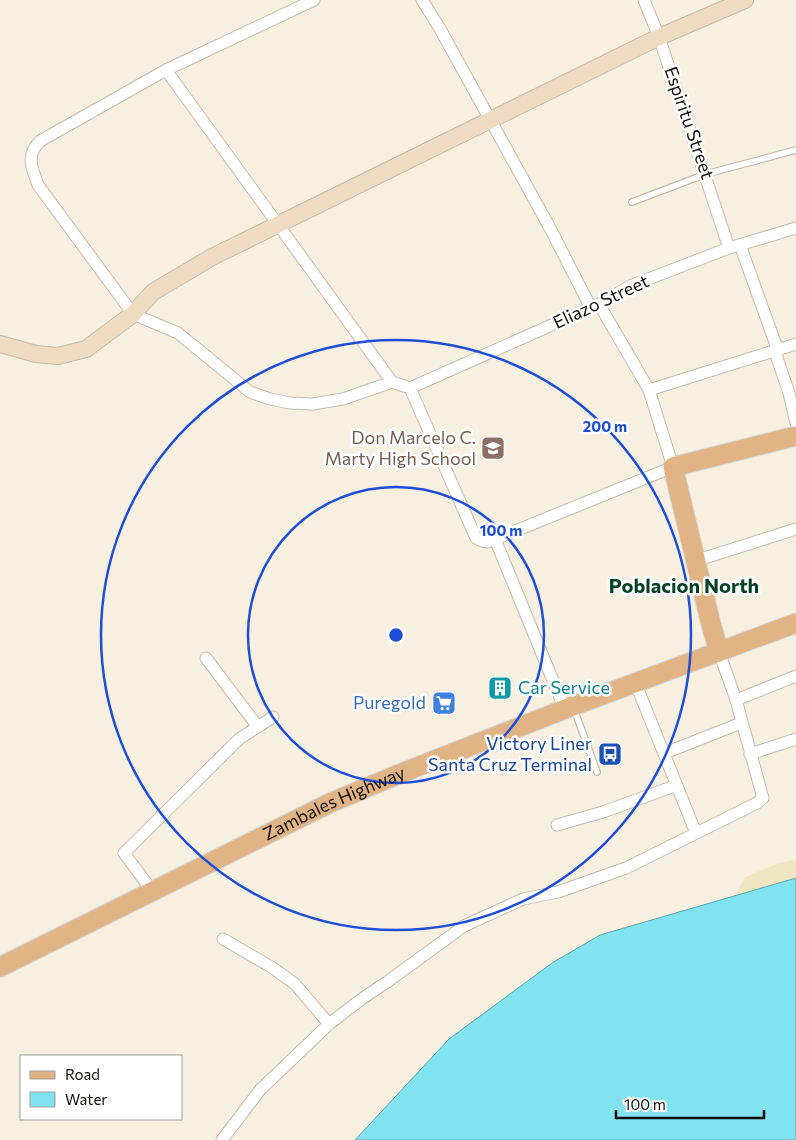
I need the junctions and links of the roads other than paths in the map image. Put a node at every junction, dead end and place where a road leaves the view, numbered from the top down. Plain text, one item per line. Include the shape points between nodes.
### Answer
1 (314, 0) edge
2 (422, 0) edge
3 (644, 0) edge
4 (745, 0) edge
5 (660, 37) junction
6 (166, 70) junction
7 (490, 120) junction
8 (796, 150) edge
9 (706, 174) junction
10 (632, 202) dead end
11 (280, 224) junction
12 (796, 228) edge
13 (735, 247) junction
14 (595, 306) junction
15 (133, 314) junction
16 (0, 344) edge
17 (796, 344) edge
18 (777, 348) junction
19 (392, 382) junction
20 (410, 388) junction
21 (649, 390) junction
22 (796, 423) edge
23 (796, 436) edge
24 (673, 466) junction
25 (796, 529) edge
26 (495, 539) junction
27 (695, 561) junction
28 (796, 623) edge
29 (711, 624) junction
30 (719, 652) junction
31 (206, 658) dead end
32 (676, 667) junction
33 (796, 676) edge
34 (636, 682) junction
35 (736, 700) junction
36 (569, 708) junction
37 (273, 717) dead end
38 (741, 722) junction
39 (258, 727) junction
40 (796, 739) edge
41 (665, 753) junction
42 (750, 754) junction
43 (597, 772) dead end
44 (677, 785) junction
45 (557, 825) dead end
46 (696, 833) junction
47 (153, 892) junction
48 (223, 939) dead end
49 (0, 967) edge
50 (329, 1024) junction
51 (222, 1140) edge

1 - 6 street
2 - 7 street
3 - 5 street, Espiritu Street
4 - 5 street
5 - 7 street
5 - 9 street, Espiritu Street
6 - 11 street
6 - 15 street via 40,141 31,156 38,186
7 - 11 street
7 - 14 street
8 - 9 lane
9 - 10 lane
9 - 13 street, Espiritu Street
11 - 15 street via 212,257 153,292
11 - 19 street
12 - 13 street, Eliazo Street
13 - 14 street, Eliazo Street via 630,286
13 - 18 street, Espiritu Street
14 - 20 street, Eliazo Street
14 - 21 street
15 - 16 street via 86,349 58,356
15 - 19 street via 178,333 250,392 270,399 299,404 328,402
17 - 18 street
18 - 21 street
18 - 22 street, Espiritu Street
19 - 20 street
20 - 26 street via 476,538 488,542
21 - 24 street
23 - 24 main road
24 - 26 street
24 - 27 main road
25 - 27 street
26 - 36 street
27 - 29 main road
28 - 30 main road, Zambales Highway
29 - 30 main road
29 - 32 main road via 706,644 698,654
30 - 32 main road, Zambales Highway
30 - 35 street
31 - 39 street
32 - 34 main road, Zambales Highway
33 - 35 street
34 - 36 main road, Zambales Highway
34 - 41 street
35 - 38 street
36 - 43 lane
36 - 47 main road, Zambales Highway via 330,803
37 - 39 street
38 - 41 street
38 - 42 street
39 - 47 street via 239,739 124,853
40 - 42 street
41 - 44 street
42 - 46 street via 763,798
44 - 45 street
44 - 46 street
46 - 50 street via 608,875 558,892 523,899 464,926
47 - 49 main road, Zambales Highway
48 - 50 street via 296,984
50 - 51 street via 260,1090

